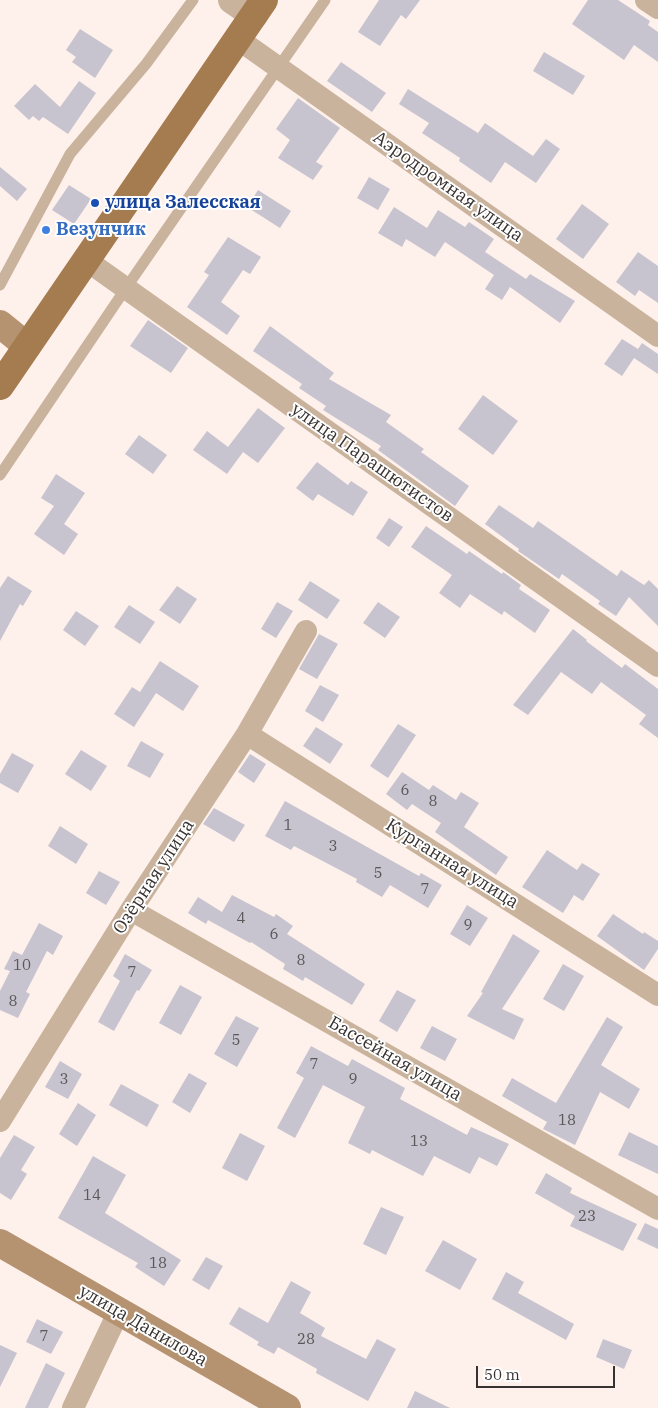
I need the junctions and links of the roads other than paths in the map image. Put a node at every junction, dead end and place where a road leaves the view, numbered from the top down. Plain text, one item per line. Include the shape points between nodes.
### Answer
1 (193, 0) edge
2 (325, 0) edge
3 (646, 0) edge
4 (250, 5) edge
5 (658, 8) edge
6 (238, 39) junction
7 (278, 67) junction
8 (86, 260) junction
9 (0, 286) edge
10 (126, 288) junction
11 (0, 324) edge
12 (658, 336) edge
13 (27, 346) junction
14 (0, 386) edge
15 (0, 475) edge
16 (306, 631) dead end
17 (658, 666) edge
18 (247, 734) junction
19 (131, 910) junction
20 (658, 995) edge
21 (0, 1121) edge
22 (658, 1209) edge
23 (0, 1243) edge
24 (118, 1313) junction
25 (73, 1408) edge
26 (287, 1408) edge

1 - 9 lane via 146,64 70,154
2 - 7 lane
3 - 5 street
4 - 6 main road
6 - 7 street, Аэродромная улица
6 - 8 main road
7 - 10 lane
7 - 12 street, Аэродромная улица
8 - 10 street, улица Парашютистов
8 - 13 main road
10 - 15 lane
10 - 17 street, улица Парашютистов
11 - 13 main road
13 - 14 main road
16 - 18 street, Озёрная улица
18 - 19 street, Озёрная улица
18 - 20 street, Курганная улица
19 - 21 street, Озёрная улица
19 - 22 street, Бассейная улица
23 - 24 main road, улица Данилова
24 - 25 street
24 - 26 main road, улица Данилова

